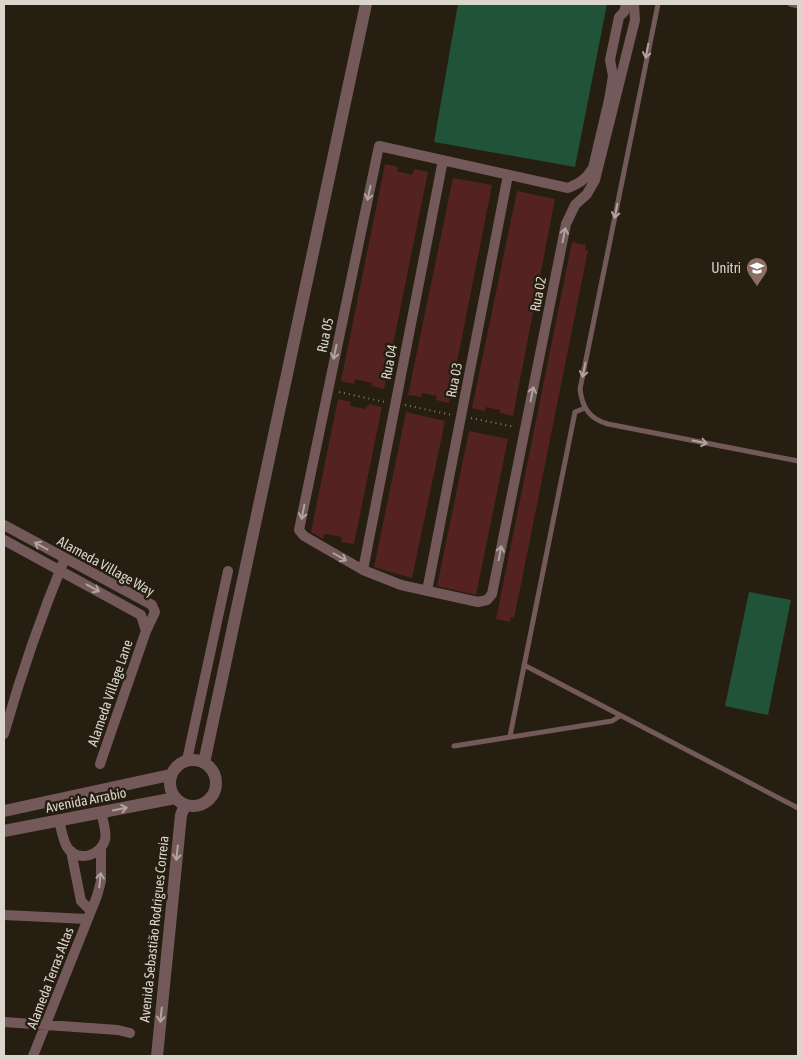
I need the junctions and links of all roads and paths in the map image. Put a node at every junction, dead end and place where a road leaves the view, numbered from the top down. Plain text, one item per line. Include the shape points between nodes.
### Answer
1 (366, 4) edge
2 (626, 4) edge
3 (634, 4) edge
4 (658, 4) edge
5 (790, 4) edge
6 (798, 6) edge
7 (443, 160) junction
8 (508, 175) junction
9 (579, 184) junction
10 (568, 188) junction
11 (587, 194) junction
12 (574, 205) junction
13 (327, 390) junction
14 (395, 404) junction
15 (584, 408) junction
16 (460, 416) junction
17 (525, 429) junction
18 (798, 461) edge
19 (4, 525) edge
20 (4, 540) edge
21 (65, 558) junction
22 (364, 570) junction
23 (60, 571) junction
24 (228, 571) dead end
25 (427, 591) junction
26 (146, 630) junction
27 (524, 665) junction
28 (620, 716) junction
29 (4, 734) edge
30 (510, 736) junction
31 (454, 746) dead end
32 (187, 760) junction
33 (204, 763) junction
34 (100, 764) dead end
35 (170, 775) junction
36 (180, 802) junction
37 (798, 808) edge
38 (4, 811) edge
39 (101, 812) junction
40 (59, 820) junction
41 (5, 831) edge
42 (101, 848) junction
43 (71, 851) junction
44 (89, 914) junction
45 (4, 915) edge
46 (4, 1022) edge
47 (48, 1024) junction
48 (130, 1033) dead end
49 (34, 1056) edge
50 (157, 1056) edge

1 - 33 street
2 - 9 street via 619,17 612,48 613,76 593,168
3 - 11 street, Rua 02 via 635,20 624,68 595,180
4 -> 15 lane via 580,389
5 - 6 lane
7 - 8 street
7 -> 13 street, Rua 05 via 378,146
7 - 14 street, Rua 04
8 - 10 street
8 - 16 street, Rua 03
9 - 10 street
9 - 11 street
10 - 12 street
11 - 12 street, Rua 02
17 -> 12 street, Rua 02 via 566,224
13 - 14 path
13 -> 22 street, Rua 05 via 300,530 304,536
14 - 16 path
14 - 22 street, Rua 04
15 -> 18 lane via 608,424
15 - 27 lane via 575,412
16 - 17 path
16 - 25 street, Rua 03
25 -> 17 street, Rua 02 via 478,602 487,600 492,594
21 -> 19 street, Alameda Village Way
20 - 23 street, Alameda Village Way
21 - 23 street
21 - 26 street, Alameda Village Way via 152,606 155,612
22 - 25 street via 401,585
23 -> 26 street, Alameda Village Way via 141,615
23 - 29 street via 22,671
24 - 32 street
26 - 34 street, Alameda Village Lane
27 - 28 lane
27 - 30 lane
28 - 30 lane via 612,721
28 - 37 lane
30 - 31 lane
32 - 33 street
32 - 35 street
33 - 36 street via 215,777 212,796 203,804 191,807
35 - 36 street via 169,787
35 - 38 street, Avenida Arrabio
39 -> 36 street, Avenida Arrabio
36 -> 50 street, Avenida Sebastião Rodrigues Correia
38 - 41 street
39 - 40 street, Avenida Arrabio
39 - 42 street, Alameda Terras Altas via 105,835
40 - 41 street, Avenida Arrabio
40 - 43 street
42 - 43 street via 84,856
44 -> 42 street, Alameda Terras Altas via 101,881
43 - 44 street via 80,901
44 - 45 street
44 - 47 street, Alameda Terras Altas
46 - 47 street
47 - 48 street
47 - 49 street, Alameda Terras Altas

